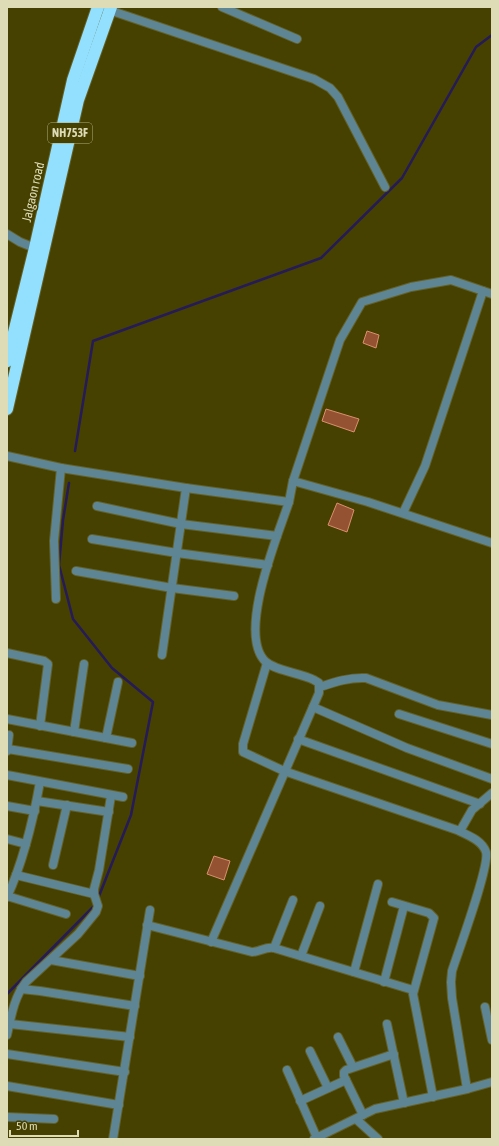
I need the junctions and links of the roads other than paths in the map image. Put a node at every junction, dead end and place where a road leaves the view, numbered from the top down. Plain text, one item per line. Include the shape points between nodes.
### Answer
1 (222, 7) edge
2 (105, 8) edge
3 (297, 39) dead end
4 (68, 123) junction
5 (386, 187) dead end
6 (7, 234) edge
7 (35, 248) junction
8 (36, 261) junction
9 (483, 291) junction
10 (492, 294) edge
11 (12, 349) edge
12 (7, 361) edge
13 (7, 409) edge
14 (7, 456) edge
15 (61, 468) junction
16 (293, 481) junction
17 (186, 488) junction
18 (289, 502) junction
19 (97, 506) dead end
20 (403, 513) junction
21 (181, 524) junction
22 (278, 536) junction
23 (92, 539) dead end
24 (492, 543) edge
25 (177, 553) junction
26 (268, 565) junction
27 (76, 571) dead end
28 (172, 588) junction
29 (234, 596) dead end
30 (56, 599) dead end
31 (7, 653) edge
32 (162, 655) dead end
33 (84, 664) dead end
34 (267, 664) junction
35 (118, 682) dead end
36 (320, 687) junction
37 (492, 706) edge
38 (312, 707) junction
39 (399, 714) dead end
40 (488, 714) edge
41 (7, 719) edge
42 (40, 726) junction
43 (74, 732) junction
44 (9, 735) dead end
45 (106, 738) junction
46 (298, 739) junction
47 (132, 743) dead end
48 (492, 744) edge
49 (7, 750) edge
50 (128, 769) dead end
51 (284, 771) junction
52 (7, 775) edge
53 (492, 779) edge
54 (40, 782) junction
55 (492, 793) edge
56 (111, 796) junction
57 (123, 797) dead end
58 (37, 801) junction
59 (480, 804) junction
60 (7, 806) edge
61 (67, 806) junction
62 (35, 811) junction
63 (109, 812) junction
64 (460, 831) junction
65 (7, 839) edge
66 (26, 844) junction
67 (53, 865) dead end
68 (13, 878) edge
69 (378, 884) dead end
70 (94, 894) junction
71 (7, 896) edge
72 (293, 900) dead end
73 (392, 902) dead end
74 (320, 906) dead end
75 (404, 906) junction
76 (150, 910) dead end
77 (66, 914) dead end
78 (147, 925) junction
79 (211, 942) junction
80 (274, 948) junction
81 (301, 956) junction
82 (51, 960) junction
83 (354, 972) junction
84 (140, 976) junction
85 (384, 982) junction
86 (21, 989) junction
87 (413, 990) junction
88 (136, 1006) junction
89 (485, 1007) dead end
90 (10, 1024) junction
91 (387, 1024) dead end
92 (7, 1035) edge
93 (130, 1037) junction
94 (338, 1037) dead end
95 (492, 1040) edge
96 (310, 1051) dead end
97 (7, 1054) edge
98 (394, 1054) junction
99 (354, 1067) junction
100 (287, 1070) dead end
101 (125, 1072) junction
102 (346, 1080) junction
103 (492, 1082) edge
104 (7, 1086) edge
105 (328, 1088) junction
106 (467, 1089) junction
107 (433, 1097) junction
108 (300, 1100) junction
109 (404, 1103) junction
110 (119, 1105) junction
111 (7, 1117) edge
112 (359, 1117) junction
113 (54, 1118) dead end
114 (316, 1138) edge
115 (113, 1139) edge
116 (378, 1139) edge

1 - 3 street
2 - 4 highway, Jalgaon road / NH753F via 72,80
2 - 5 street via 314,79 330,88 338,97
4 - 7 highway, Jalgaon road / NH753F
4 - 8 highway, NH753F
6 - 7 street
7 - 8 highway, Jalgaon road / NH753F
8 - 11 highway, Jalgaon road / NH753F
9 - 10 street
9 - 16 street via 451,280 411,287 362,302 340,340
9 - 20 street via 425,466
11 - 12 highway, Jalgaon road / NH753F
11 - 13 highway, NH753F
14 - 15 street
15 - 17 street
15 - 30 street via 54,541
16 - 18 street
16 - 20 street
17 - 18 street
17 - 21 street
18 - 22 street
19 - 21 street
20 - 24 street
21 - 22 street
21 - 25 street
22 - 26 street
23 - 25 street
25 - 26 street
25 - 28 street
26 - 34 street via 254,628 258,650
27 - 28 street
28 - 29 street
28 - 32 street
31 - 42 street via 44,660 48,664
33 - 43 street
34 - 36 street via 310,678 319,683
34 - 51 street via 242,748 246,754
35 - 45 street
36 - 38 street
36 - 40 street via 356,677 366,678 438,705
37 - 40 street
38 - 46 street
38 - 53 street via 407,748
39 - 48 street
41 - 42 street
42 - 43 street
43 - 45 street
44 - 49 street
45 - 47 street
46 - 51 street
46 - 59 street
49 - 50 street
51 - 64 street
51 - 79 street
52 - 54 street
54 - 56 street
54 - 58 street
55 - 59 street
56 - 57 street
56 - 63 street
58 - 61 street
58 - 62 street
59 - 64 street via 472,810
60 - 62 street
61 - 63 street
61 - 67 street
62 - 66 street
63 - 70 street
64 - 106 street via 475,839 486,852 483,874 452,971 451,982
65 - 66 street
66 - 68 street
68 - 70 street
68 - 71 street
69 - 83 street
70 - 82 street via 98,906 93,917
71 - 77 street
72 - 80 street
73 - 75 street
74 - 81 street
75 - 85 street
75 - 87 street via 429,913 434,918
76 - 78 street
78 - 79 street
78 - 84 street
79 - 80 street via 252,952
80 - 81 street
81 - 83 street
82 - 84 street
82 - 86 street
83 - 85 street
84 - 88 street
85 - 87 street
86 - 88 street
86 - 90 street
87 - 107 street
88 - 93 street
89 - 95 street
90 - 92 street
90 - 93 street
91 - 98 street
93 - 101 street
94 - 99 street
96 - 105 street
97 - 101 street
98 - 99 street
98 - 109 street
99 - 102 street via 344,1072
100 - 108 street
101 - 110 street
102 - 105 street
102 - 112 street
103 - 106 street
104 - 110 street
105 - 108 street
106 - 107 street
107 - 109 street
108 - 114 street
109 - 112 street via 376,1109
110 - 115 street
111 - 113 street
112 - 114 street
112 - 116 street

